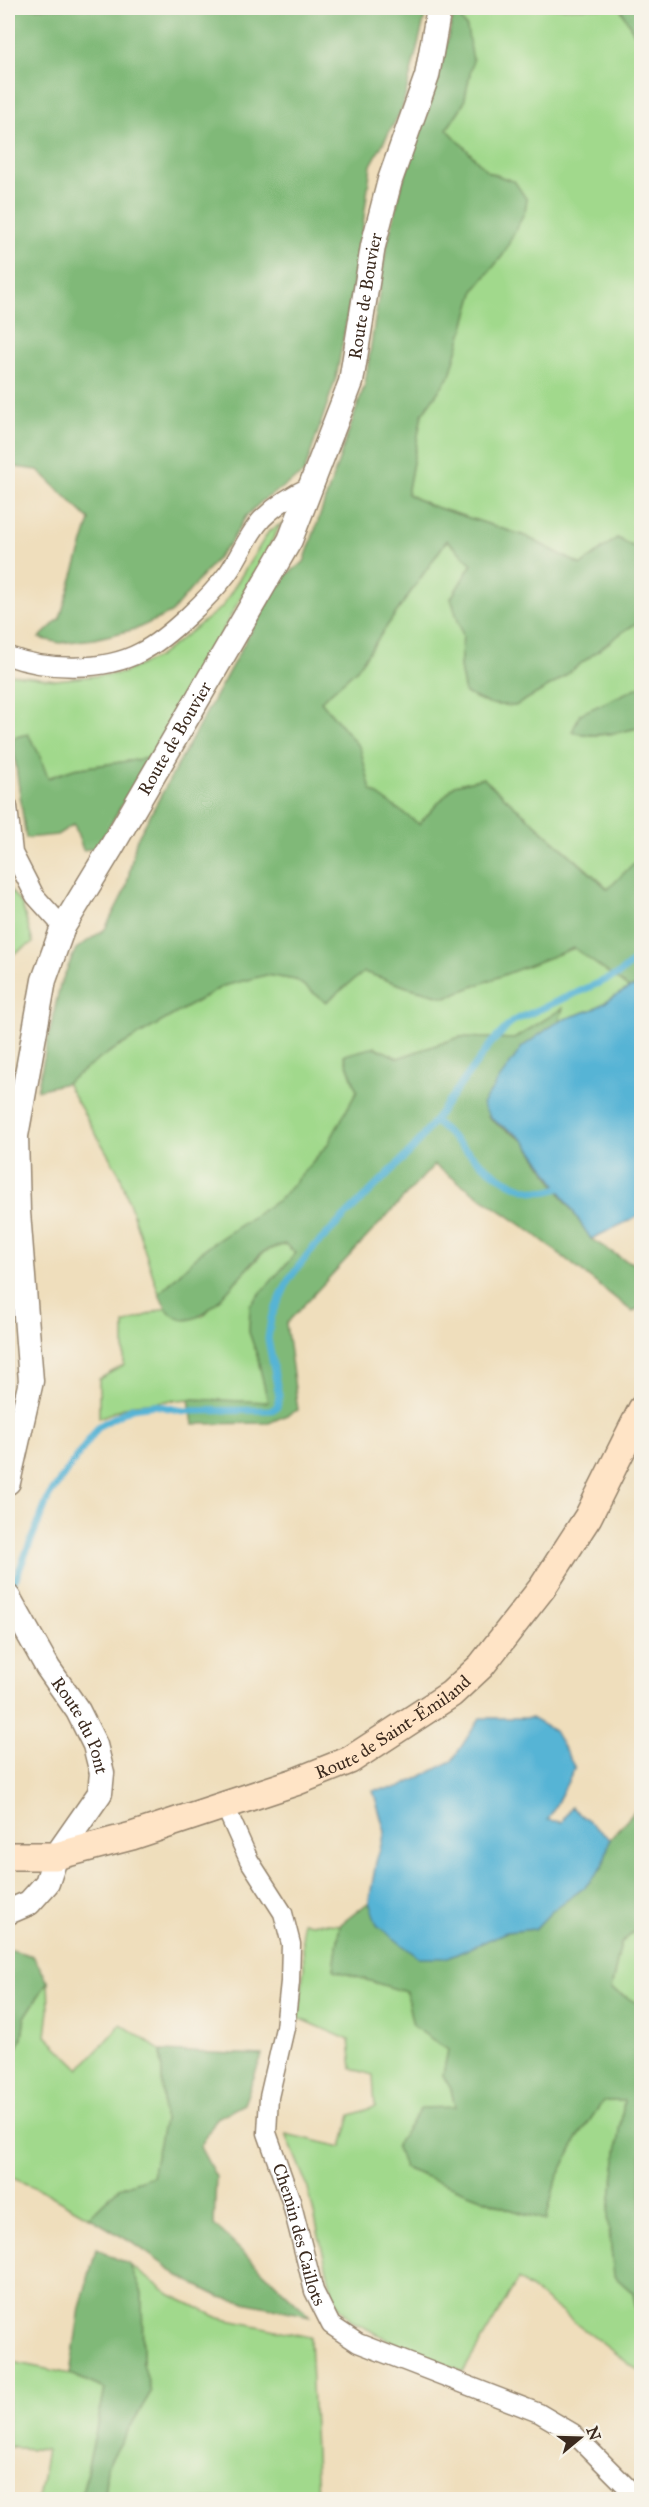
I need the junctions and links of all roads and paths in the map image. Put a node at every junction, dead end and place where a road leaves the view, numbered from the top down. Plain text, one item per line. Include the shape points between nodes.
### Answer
1 (439, 8) edge
2 (311, 486) junction
3 (8, 656) edge
4 (8, 807) edge
5 (63, 927) junction
6 (642, 1409) edge
7 (8, 1482) edge
8 (10, 1603) edge
9 (224, 1804) junction
10 (8, 1856) edge
11 (56, 1857) junction
12 (8, 1912) edge
13 (642, 2496) edge

1 - 2 street, Route de Bouvier via 427,76 390,180 373,246 351,382
2 - 3 street via 290,496 261,520 227,574 184,620 141,653 108,663 70,667 26,663
2 - 5 street, Route de Bouvier via 290,540
4 - 5 street via 13,853 34,896
5 - 7 street, Route de Bouvier via 44,980 16,1137 31,1382
6 - 9 main road, Route de Saint-Émiland via 588,1517 542,1588 481,1666 451,1694 350,1760
8 - 11 street, Route du Pont via 78,1711 95,1745 102,1773 100,1793
9 - 11 main road, Route de Saint-Émiland
9 - 13 street, Chemin des Caillots via 249,1860 283,1913 291,1944 285,2028 268,2097 267,2133 291,2201 314,2291 331,2325 358,2343 538,2413 573,2433 629,2489
10 - 11 main road, Route de Saint-Émiland
11 - 12 street, Route du Pont via 47,1883 29,1903

